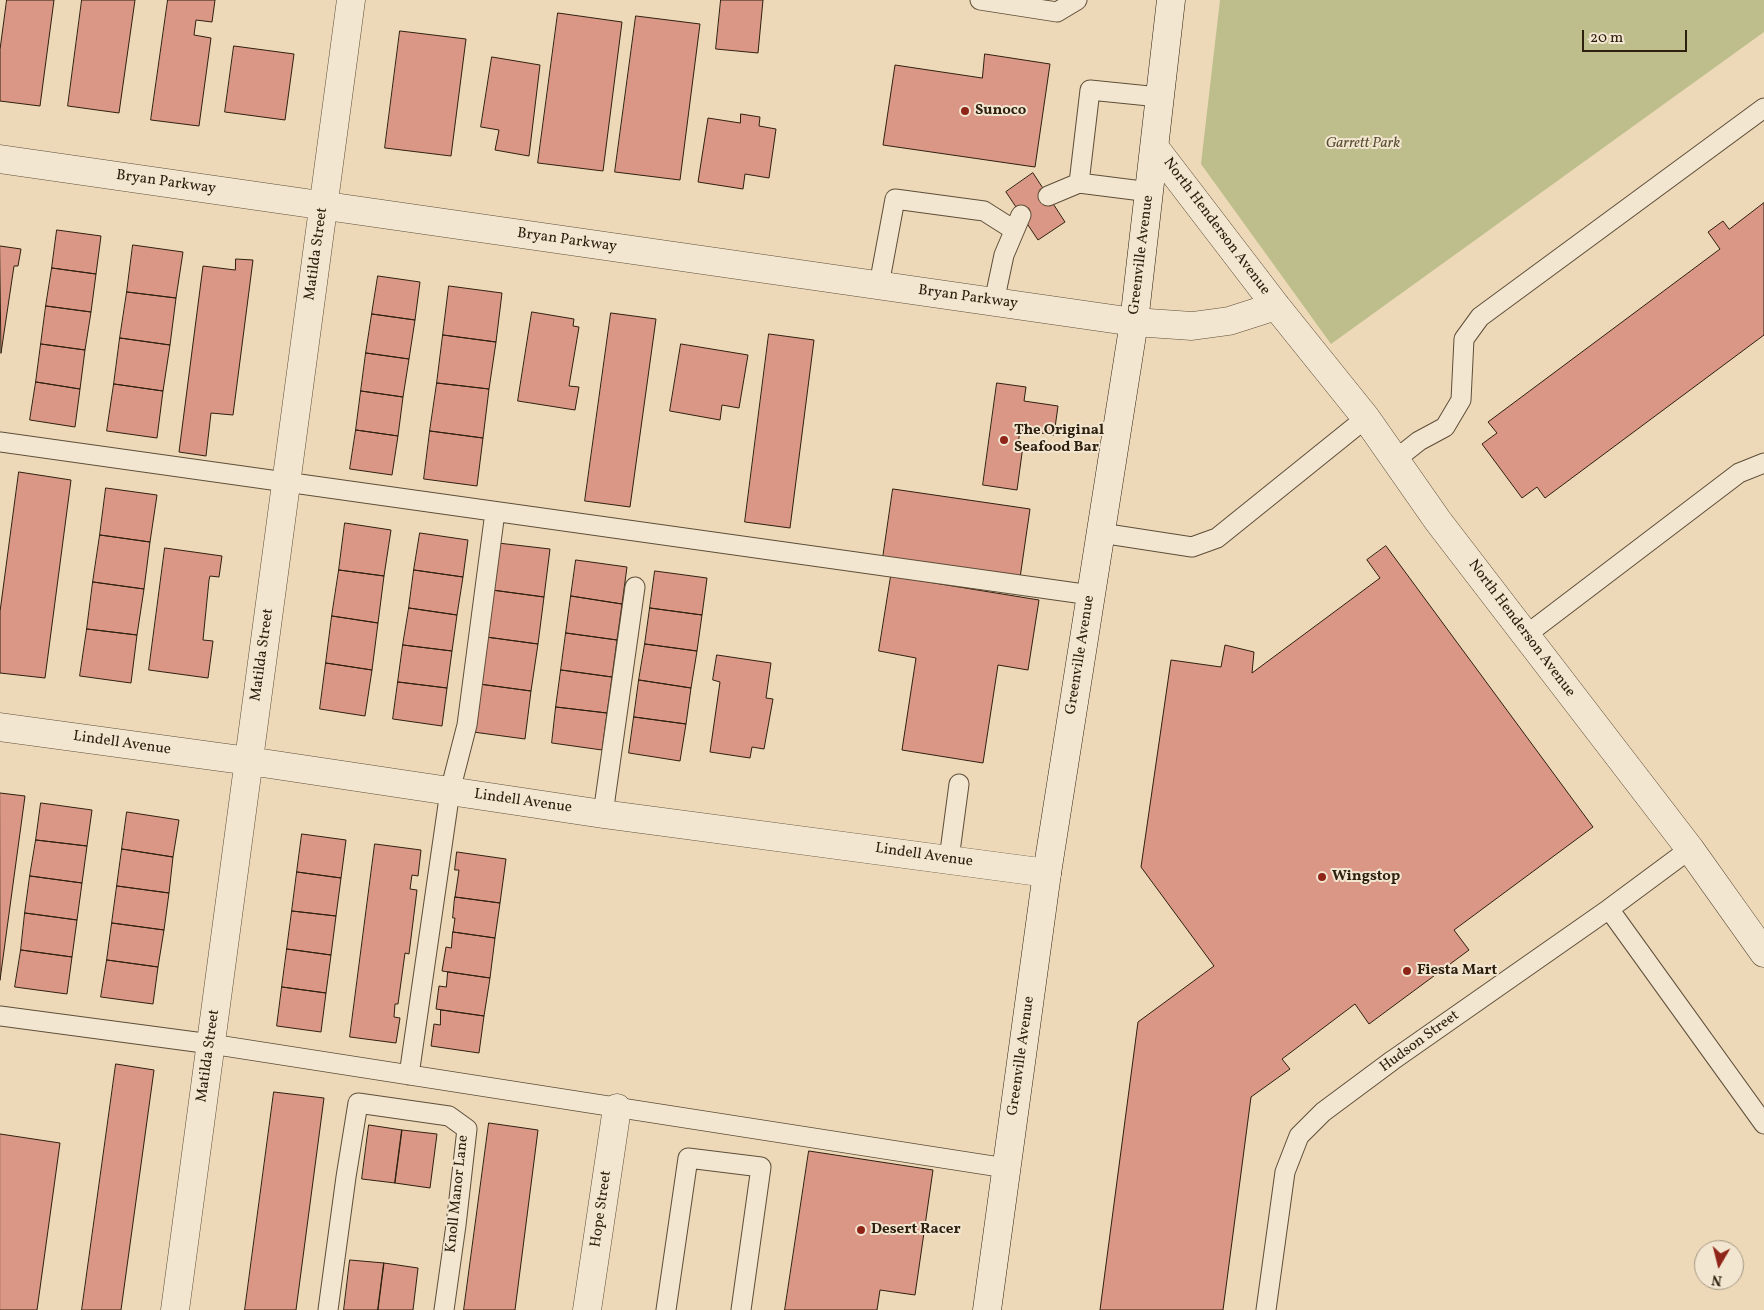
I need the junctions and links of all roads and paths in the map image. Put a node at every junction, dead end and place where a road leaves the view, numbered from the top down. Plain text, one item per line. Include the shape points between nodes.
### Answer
1 (351, 0) edge
2 (980, 0) edge
3 (1077, 0) edge
4 (1171, 0) edge
5 (1159, 97) junction
6 (1764, 108) edge
7 (1155, 148) junction
8 (0, 159) edge
9 (1078, 183) junction
10 (1150, 192) junction
11 (1048, 196) dead end
12 (324, 206) junction
13 (879, 286) junction
14 (994, 302) junction
15 (1276, 306) junction
16 (1134, 322) junction
17 (1366, 418) junction
18 (0, 442) edge
19 (1395, 460) junction
20 (1764, 463) edge
21 (286, 482) junction
22 (495, 512) junction
23 (1100, 532) junction
24 (635, 587) dead end
25 (1091, 595) junction
26 (1526, 635) junction
27 (0, 727) edge
28 (249, 761) junction
29 (959, 784) dead end
30 (450, 791) junction
31 (603, 814) junction
32 (1690, 849) junction
33 (949, 859) junction
34 (1047, 873) junction
35 (1609, 909) junction
36 (1764, 953) edge
37 (0, 1016) edge
38 (211, 1044) junction
39 (408, 1075) junction
40 (617, 1108) junction
41 (1764, 1124) edge
42 (1006, 1168) junction
43 (175, 1310) edge
44 (328, 1310) edge
45 (444, 1310) edge
46 (587, 1310) edge
47 (666, 1310) edge
48 (741, 1310) edge
49 (987, 1310) edge
50 (1266, 1310) edge

1 - 12 street, Matilda Street
2 - 3 lane via 1058,12
4 - 5 street, Greenville Avenue
5 - 7 street, Greenville Avenue
5 - 9 lane via 1090,90
6 - 19 lane via 1480,317 1464,339 1461,400 1445,427
7 - 10 street, Greenville Avenue
7 - 15 street, North Henderson Avenue
8 - 12 street, Bryan Parkway
9 - 10 lane
9 - 11 lane
10 - 16 street, Greenville Avenue
12 - 13 street, Bryan Parkway
12 - 21 street, Matilda Street
13 - 14 street, Bryan Parkway
13 - 14 lane via 895,199 984,211 1018,222 1004,255
14 - 16 street, Bryan Parkway
15 - 16 street, North Henderson Avenue via 1229,321 1192,326
15 - 17 street, North Henderson Avenue
16 - 23 street, Greenville Avenue
17 - 19 street, North Henderson Avenue
17 - 23 lane via 1216,538 1192,546
18 - 21 lane
19 - 26 street, North Henderson Avenue
20 - 26 lane via 1738,473
21 - 22 lane
21 - 28 street, Matilda Street
22 - 25 lane
22 - 30 lane via 467,725
23 - 25 street, Greenville Avenue
24 - 31 lane
25 - 34 street, Greenville Avenue
26 - 32 street, North Henderson Avenue
27 - 28 street, Lindell Avenue
28 - 30 street, Lindell Avenue
28 - 38 street, Matilda Street
29 - 33 lane
30 - 31 street, Lindell Avenue
30 - 39 lane
31 - 33 street, Lindell Avenue
32 - 35 lane, Hudson Street
32 - 36 street, North Henderson Avenue
33 - 34 street, Lindell Avenue
34 - 42 street, Greenville Avenue
35 - 41 lane
35 - 50 lane, Hudson Street via 1393,1060 1323,1112 1298,1136 1285,1172
37 - 38 lane
38 - 39 lane
38 - 43 street, Matilda Street
39 - 40 lane
40 - 42 lane
40 - 46 street, Hope Street
42 - 49 street, Greenville Avenue
44 - 45 lane, Knoll Manor Lane via 358,1103 449,1116 466,1129
47 - 48 lane via 688,1158 761,1167

